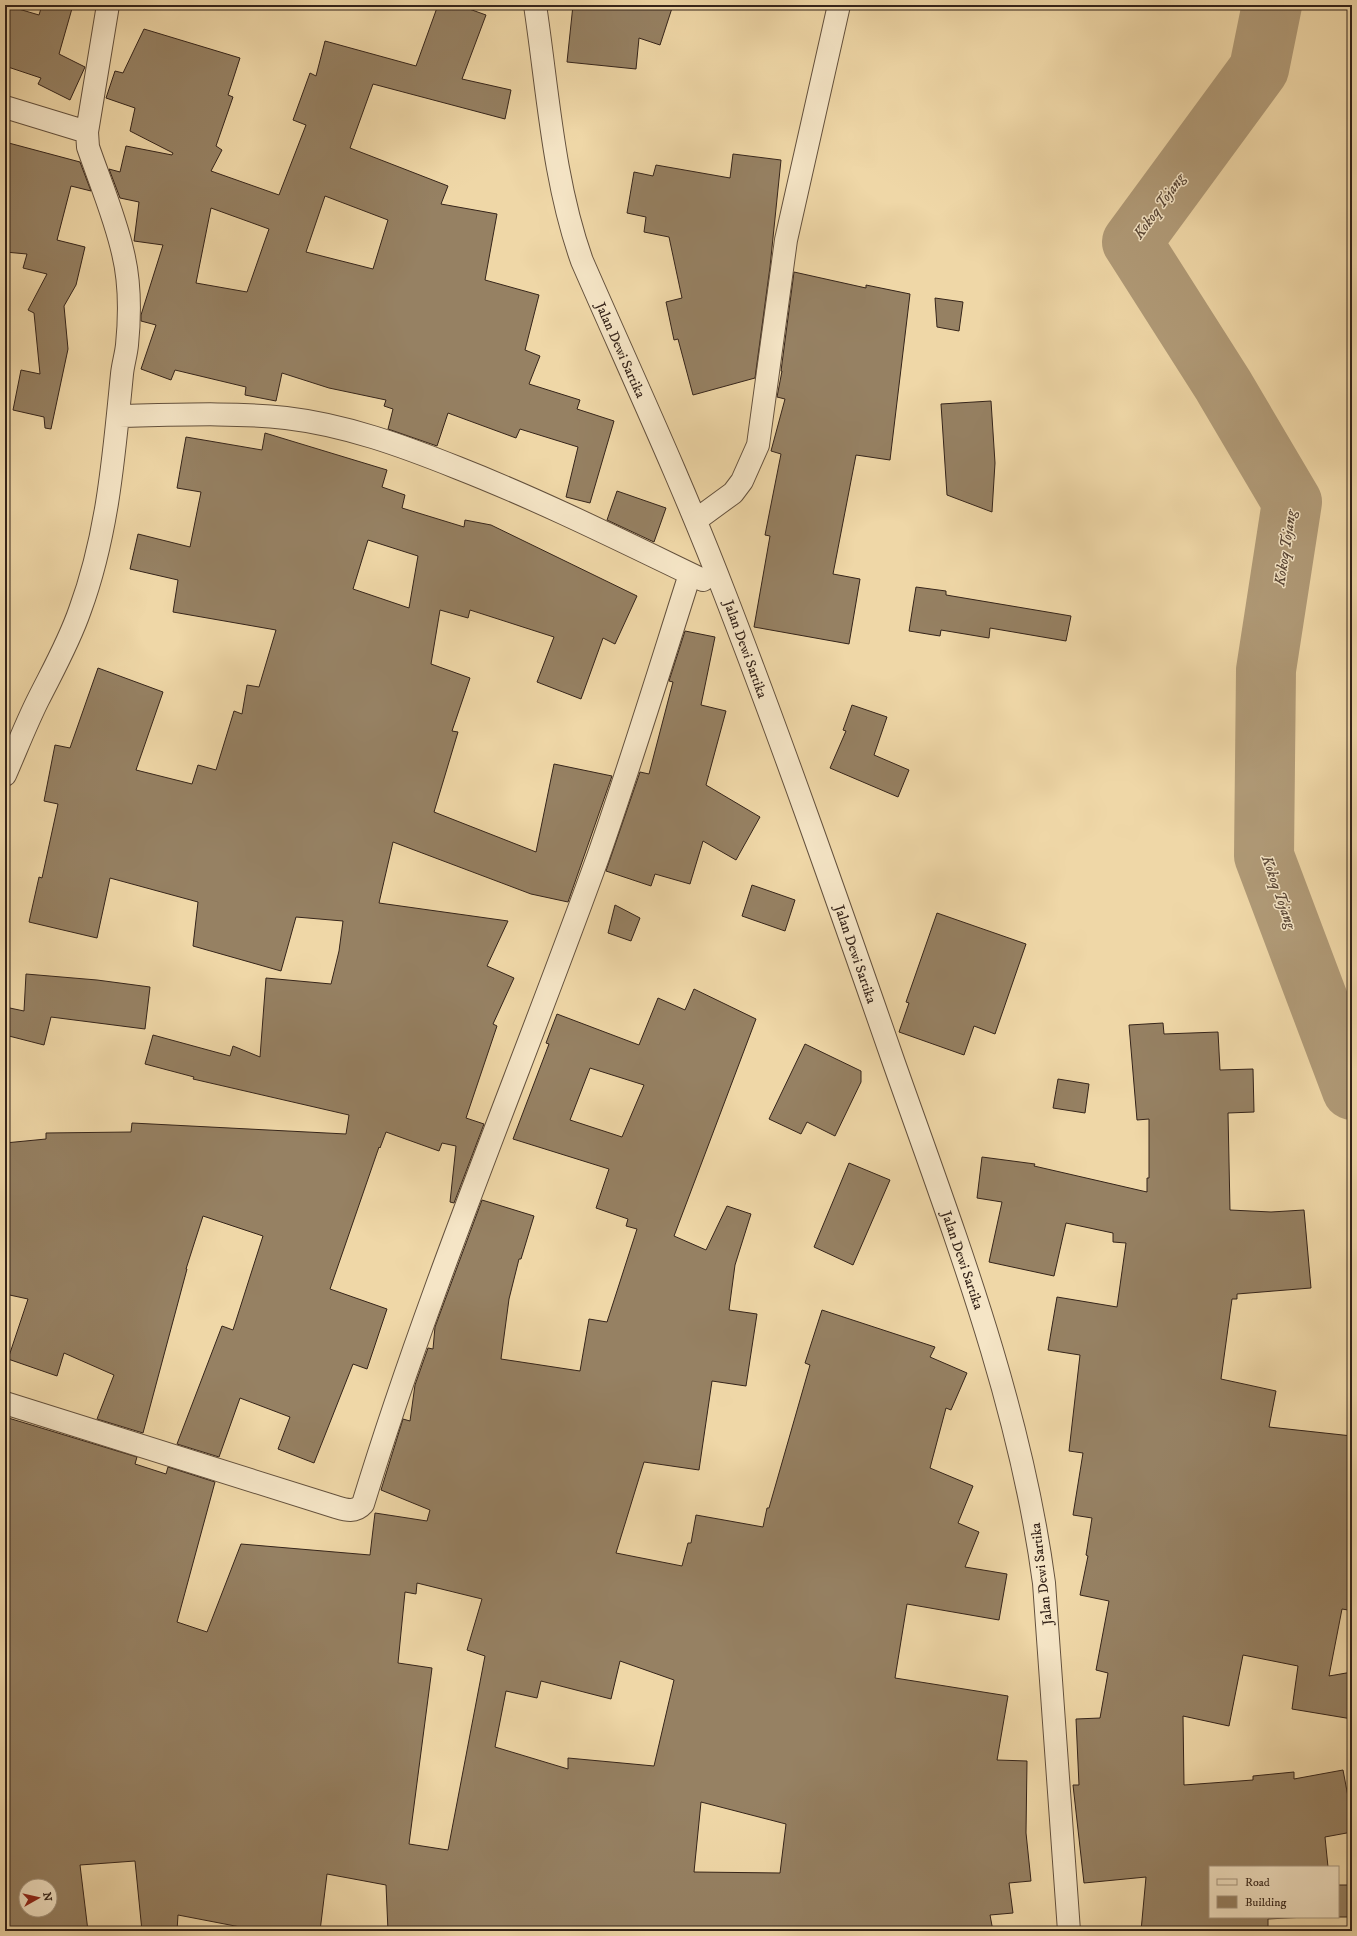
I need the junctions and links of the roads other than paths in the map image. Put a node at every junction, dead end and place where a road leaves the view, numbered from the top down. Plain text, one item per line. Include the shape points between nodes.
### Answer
1 (108, 5) edge
2 (535, 5) edge
3 (839, 5) edge
4 (5, 107) edge
5 (87, 132) junction
6 (119, 416) junction
7 (696, 520) junction
8 (690, 574) junction
9 (724, 590) junction
10 (5, 775) edge
11 (5, 1403) edge
12 (1069, 1931) edge

1 - 5 street
2 - 7 street, Jalan Dewi Sartika via 561,189 570,227 585,269
3 - 7 street via 786,240 758,445 742,481 733,493
4 - 5 street
5 - 6 street via 88,147 124,254 129,314
6 - 8 street via 221,414 286,418 334,426 377,438 520,492
6 - 10 street via 106,515 80,610 65,648 37,702
7 - 9 street, Jalan Dewi Sartika
8 - 9 street
8 - 11 street via 598,856 459,1225 388,1423 363,1504 355,1510 336,1507
9 - 12 street, Jalan Dewi Sartika via 810,822 965,1265 984,1322 1024,1467 1044,1583

